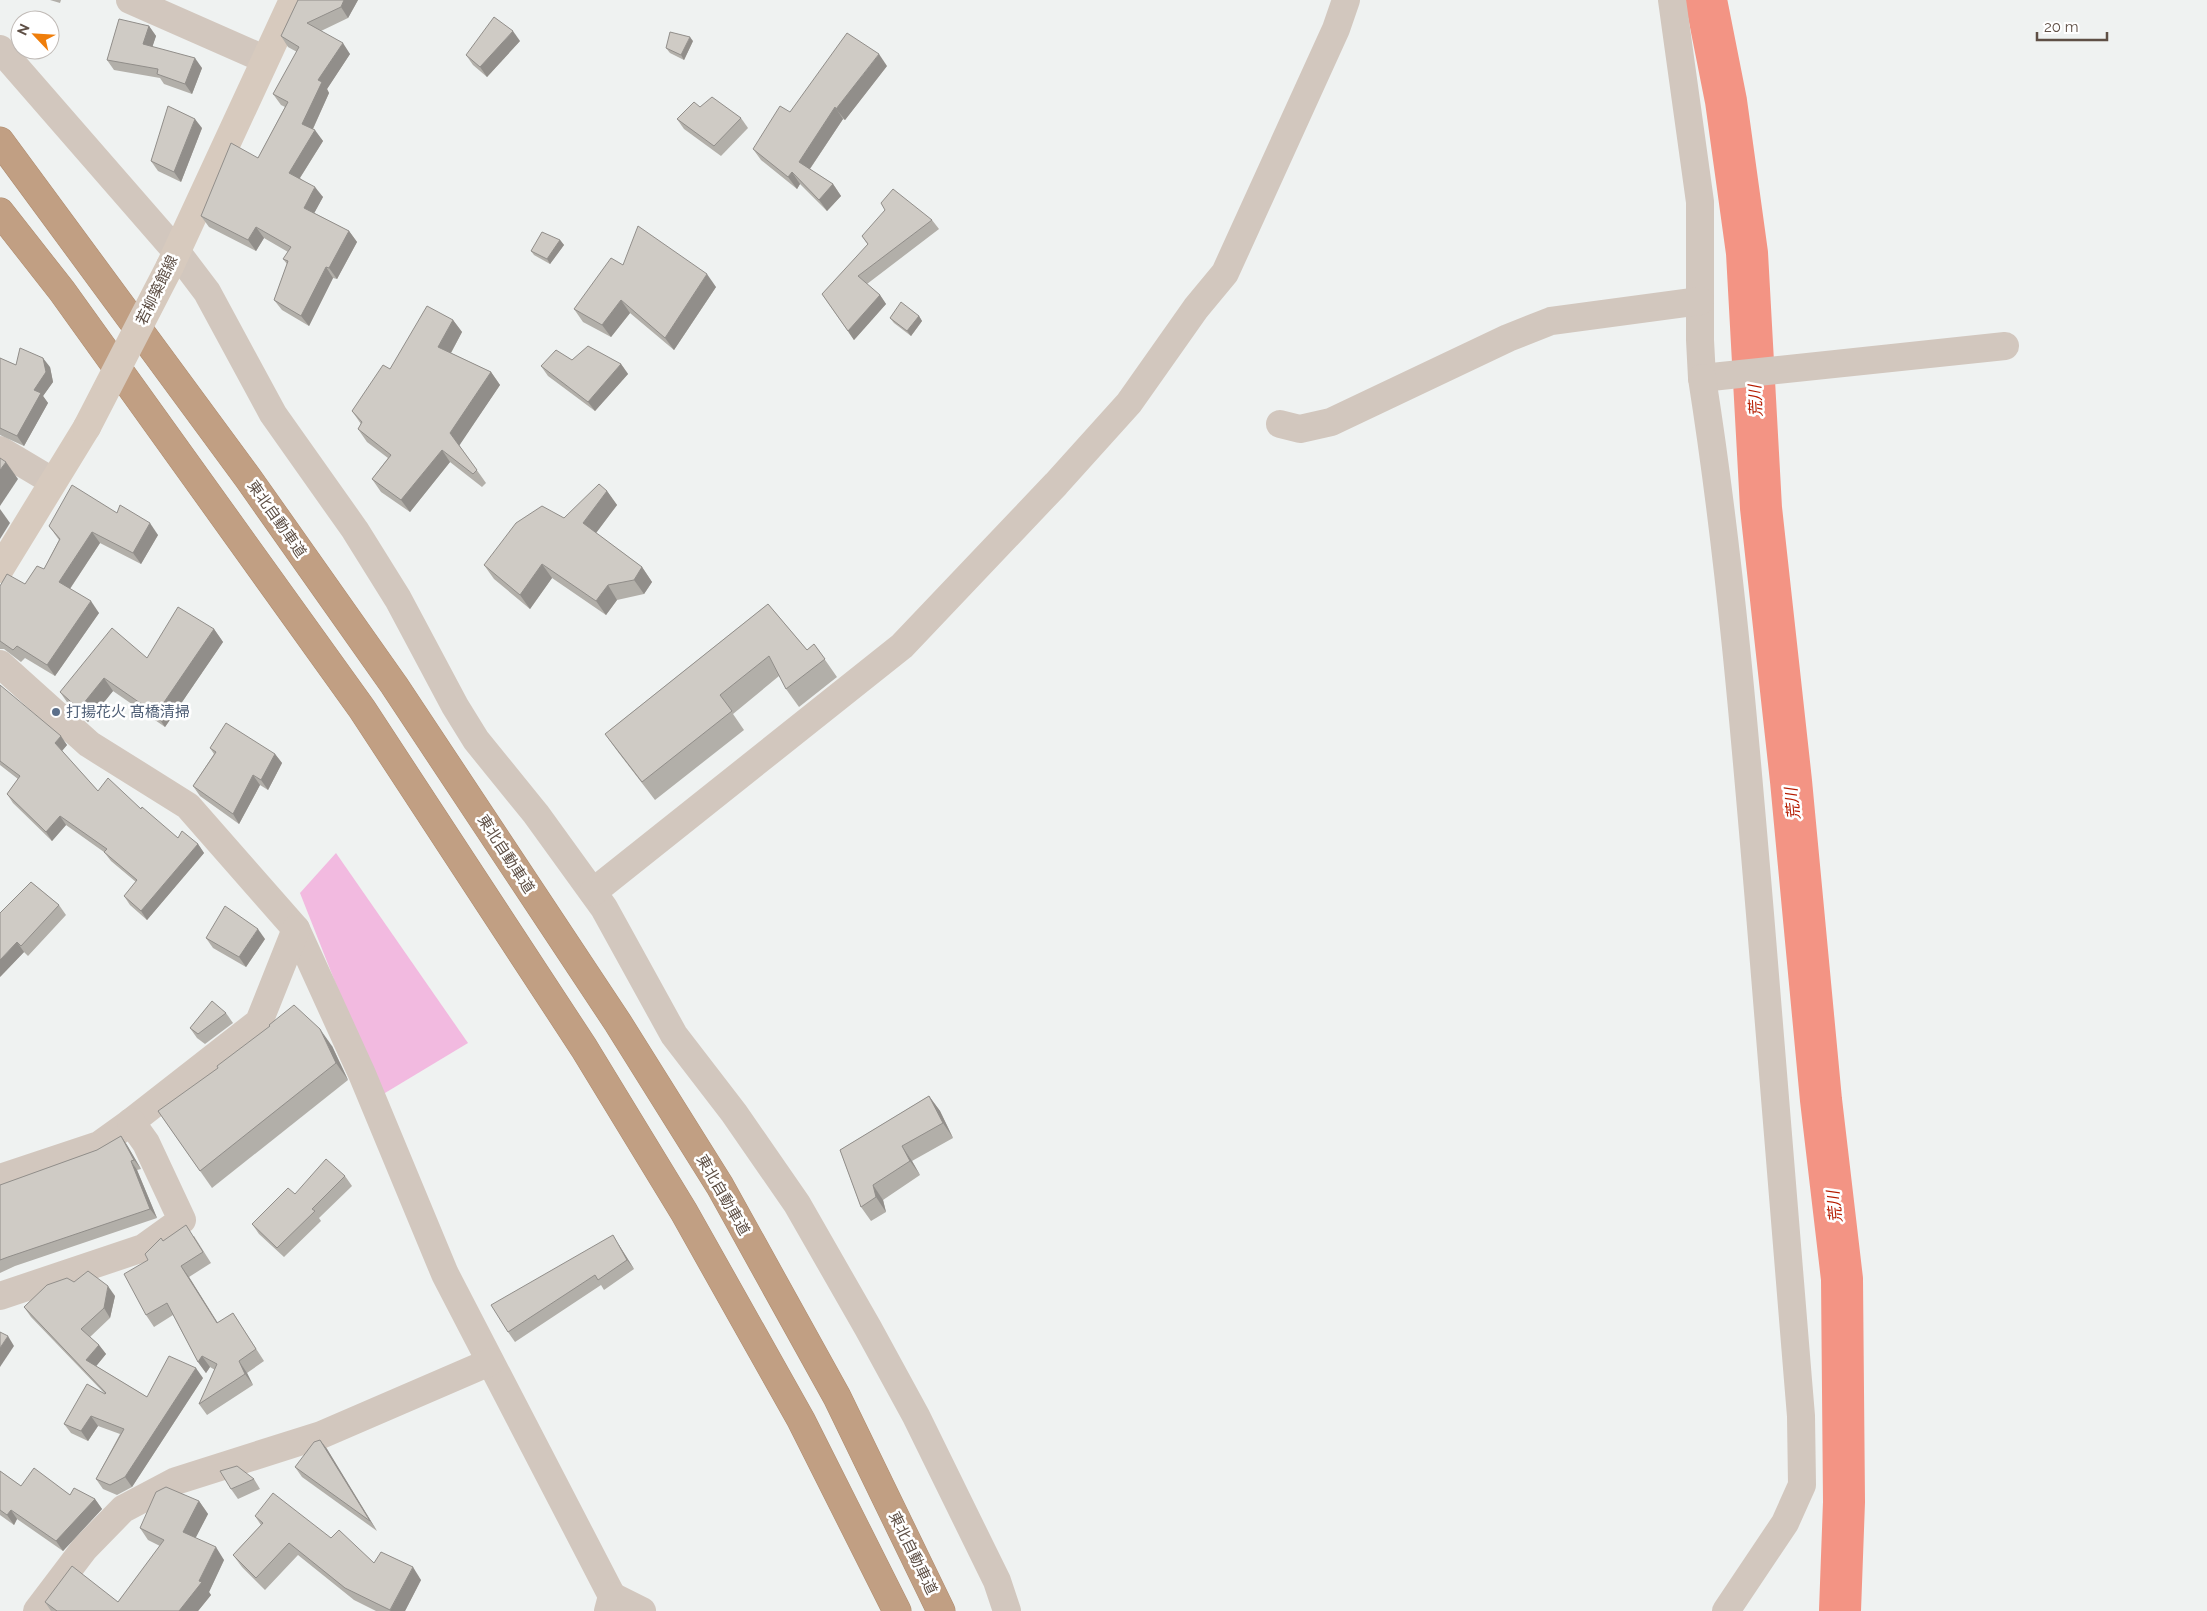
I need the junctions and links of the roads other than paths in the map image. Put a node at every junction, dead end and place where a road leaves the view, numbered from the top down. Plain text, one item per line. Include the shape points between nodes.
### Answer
1 (130, 0) edge
2 (293, 0) edge
3 (1346, 0) edge
4 (1672, 0) edge
5 (0, 49) edge
6 (264, 60) junction
7 (0, 141) edge
8 (0, 212) edge
9 (173, 258) junction
10 (1700, 302) junction
11 (2005, 346) dead end
12 (1711, 376) junction
13 (1280, 424) dead end
14 (0, 450) edge
15 (52, 481) junction
16 (0, 569) edge
17 (0, 664) edge
18 (593, 892) junction
19 (296, 929) junction
20 (131, 1122) junction
21 (0, 1178) edge
22 (0, 1296) edge
23 (490, 1362) junction
24 (610, 1604) edge
25 (36, 1611) edge
26 (642, 1611) edge
27 (897, 1611) edge
28 (941, 1611) edge
29 (1007, 1611) edge
30 (1726, 1611) edge

1 - 6 street
2 - 6 main road, 若柳築館線
3 - 18 street via 1336,29 1225,273 1196,308 1129,403 902,646
4 - 10 street via 1700,202
5 - 9 street
6 - 9 main road, 若柳築館線
7 - 28 highway, 東北自動車道 via 242,470 394,685 618,1023 720,1186 832,1388
8 - 27 highway via 68,299 362,709 584,1048 684,1212 801,1420
9 - 15 main road, 若柳築館線, bridge via 87,428
9 - 18 street via 207,292 273,414 355,530 476,740
10 - 12 street
10 - 13 street via 1551,321 1330,422 1300,429
11 - 12 street
12 - 30 street via 1748,774 1801,1416 1802,1485 1785,1522
14 - 15 street
15 - 16 main road, 若柳築館線
17 - 19 street via 89,744 188,806
18 - 29 street via 674,1035 734,1112 797,1204 916,1416 997,1581
19 - 20 street via 259,1022
19 - 23 street via 362,1074 445,1274
20 - 21 street via 99,1145
20 - 22 street via 146,1143 182,1220 143,1248
23 - 24 street
23 - 25 street via 322,1435 176,1481 123,1509 84,1549
24 - 26 street

